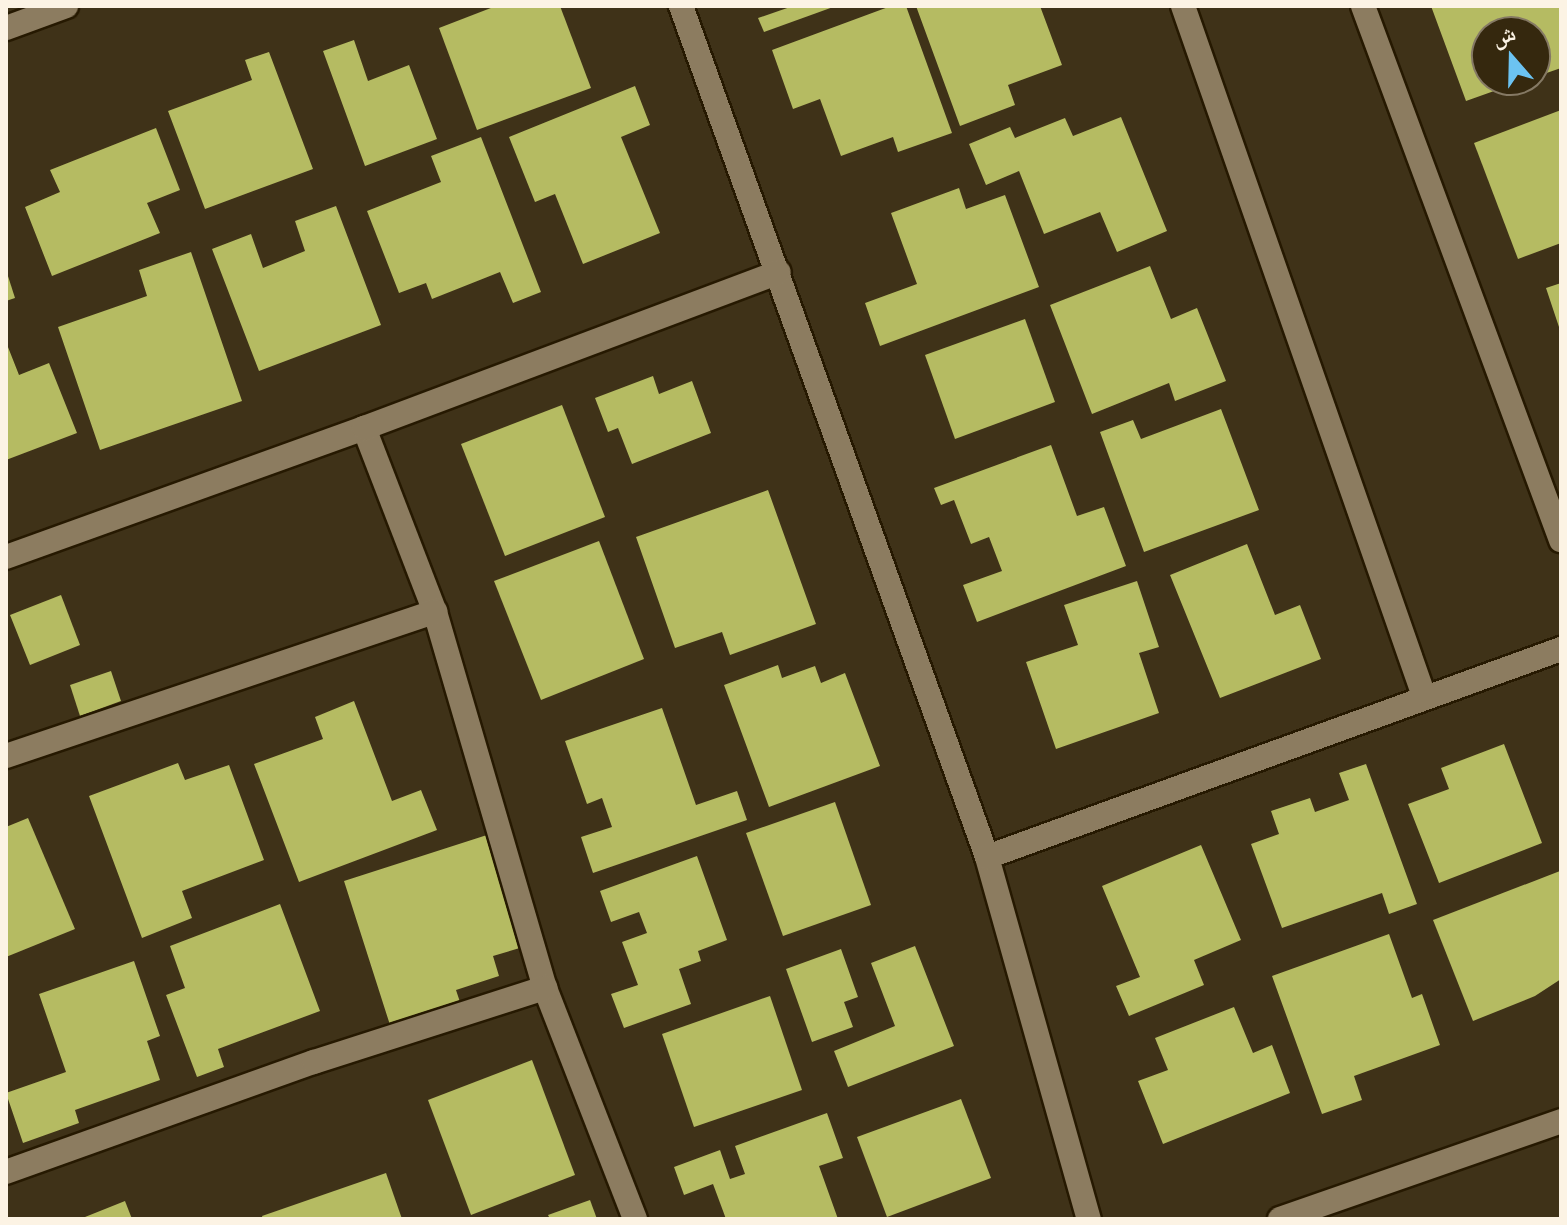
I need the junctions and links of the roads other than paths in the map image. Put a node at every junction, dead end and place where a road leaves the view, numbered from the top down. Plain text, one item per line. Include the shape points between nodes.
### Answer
1 (66, 6) edge
2 (681, 6) edge
3 (1183, 6) edge
4 (1363, 6) edge
5 (6, 28) edge
6 (779, 272) junction
7 (364, 428) junction
8 (1561, 540) edge
9 (6, 557) edge
10 (435, 612) junction
11 (1561, 649) edge
12 (1424, 696) junction
13 (6, 756) edge
14 (987, 857) junction
15 (545, 988) junction
16 (1561, 1121) edge
17 (6, 1172) edge
18 (635, 1219) edge
19 (1089, 1219) edge
20 (1280, 1219) edge

1 - 5 street
2 - 6 street
3 - 12 street
4 - 8 street
6 - 7 street
6 - 14 street
7 - 9 street
7 - 10 street
10 - 13 street
10 - 15 street
11 - 12 street
12 - 14 street
14 - 19 street
15 - 17 street via 314,1062
15 - 18 street
16 - 20 street

